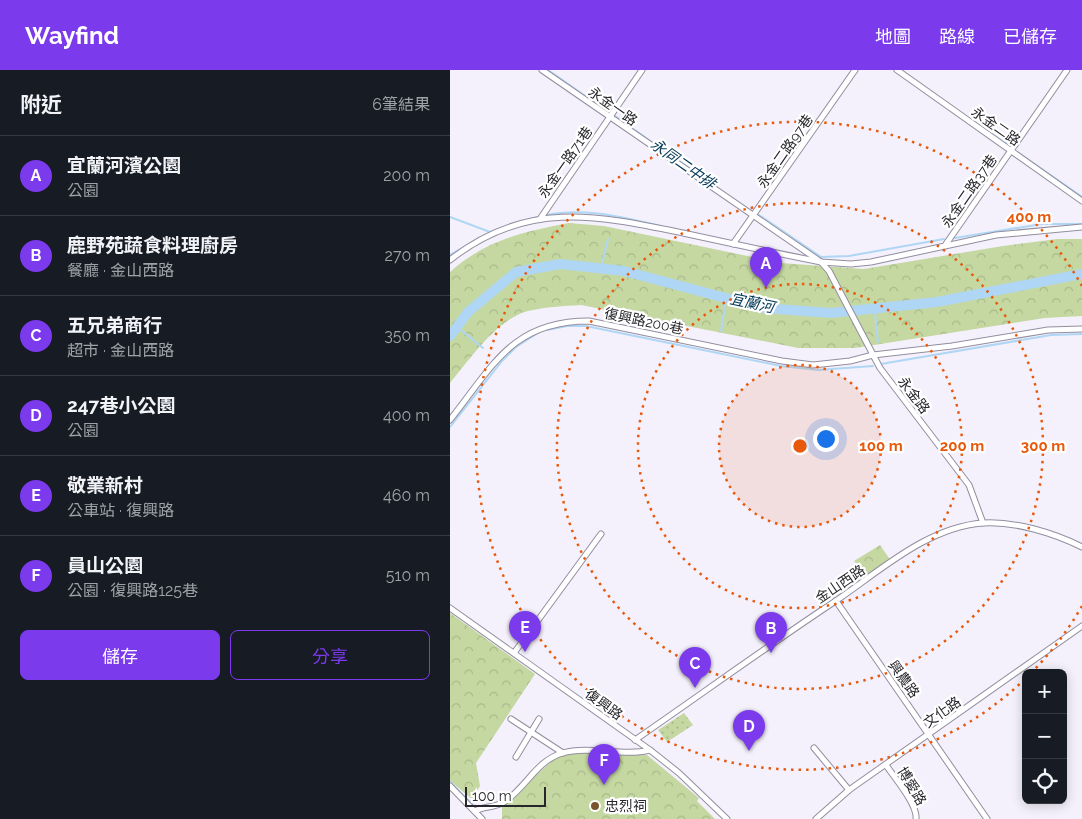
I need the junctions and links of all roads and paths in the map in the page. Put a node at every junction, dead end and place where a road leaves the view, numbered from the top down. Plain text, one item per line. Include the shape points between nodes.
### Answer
1 (542, 70) edge
2 (642, 70) edge
3 (855, 70) edge
4 (897, 70) edge
5 (1067, 70) edge
6 (609, 117) junction
7 (1011, 151) junction
8 (1082, 201) edge
9 (753, 217) junction
10 (540, 219) junction
11 (1082, 227) edge
12 (733, 244) junction
13 (946, 244) junction
14 (450, 260) edge
15 (821, 262) junction
16 (1082, 329) edge
17 (873, 355) junction
18 (450, 420) edge
19 (983, 523) junction
20 (601, 534) dead end
21 (1082, 547) edge
22 (836, 600) junction
23 (450, 608) edge
24 (1082, 626) edge
25 (514, 653) junction
26 (511, 719) dead end
27 (539, 719) dead end
28 (531, 732) junction
29 (930, 735) junction
30 (635, 740) junction
31 (814, 748) dead end
32 (650, 750) junction
33 (563, 753) junction
34 (516, 757) dead end
35 (886, 765) junction
36 (450, 786) edge
37 (849, 790) junction
38 (474, 811) junction
39 (482, 819) edge
40 (727, 819) edge
41 (817, 819) edge
42 (916, 819) edge
43 (987, 819) edge

1 - 6 street, 永金一路
2 - 6 street, 永金一路71巷
3 - 9 street, 永金二路97巷
4 - 7 street, 永金二路
5 - 7 street, 永金二路37巷
6 - 9 street, 永金一路
6 - 10 street, 永金一路71巷
7 - 8 street, 永金二路
7 - 13 street, 永金二路37巷
9 - 12 street, 永金二路97巷
9 - 15 street, 永金一路
10 - 12 street via 599,217
10 - 14 street via 502,229
11 - 13 street via 1030,230
12 - 15 street
13 - 15 street via 871,262
15 - 17 street, 永金路 via 829,271
16 - 17 street, 復興路200巷 via 1048,330
17 - 18 street, 復興路200巷 via 813,365 590,321 565,321 541,327 520,338 501,356
17 - 19 street, 永金路 via 968,485
19 - 21 street, 金山西路 via 1048,534
19 - 22 street, 金山西路 via 926,540
20 - 25 street
22 - 29 street, 興農路
22 - 30 street, 金山西路
23 - 25 street, 復興路
24 - 29 street, 文化路
25 - 30 street, 復興路
26 - 28 street
27 - 28 street
28 - 33 street
28 - 34 street
29 - 35 street, 文化路
29 - 43 street, 興農路
30 - 32 street, 復興路
31 - 37 street
32 - 33 street via 639,753 589,750
32 - 40 street, 復興路
33 - 38 street via 546,762 505,802
35 - 37 street, 文化路
35 - 42 street, 博愛路 via 912,804
36 - 38 street
37 - 41 street, 文化路
38 - 39 street

